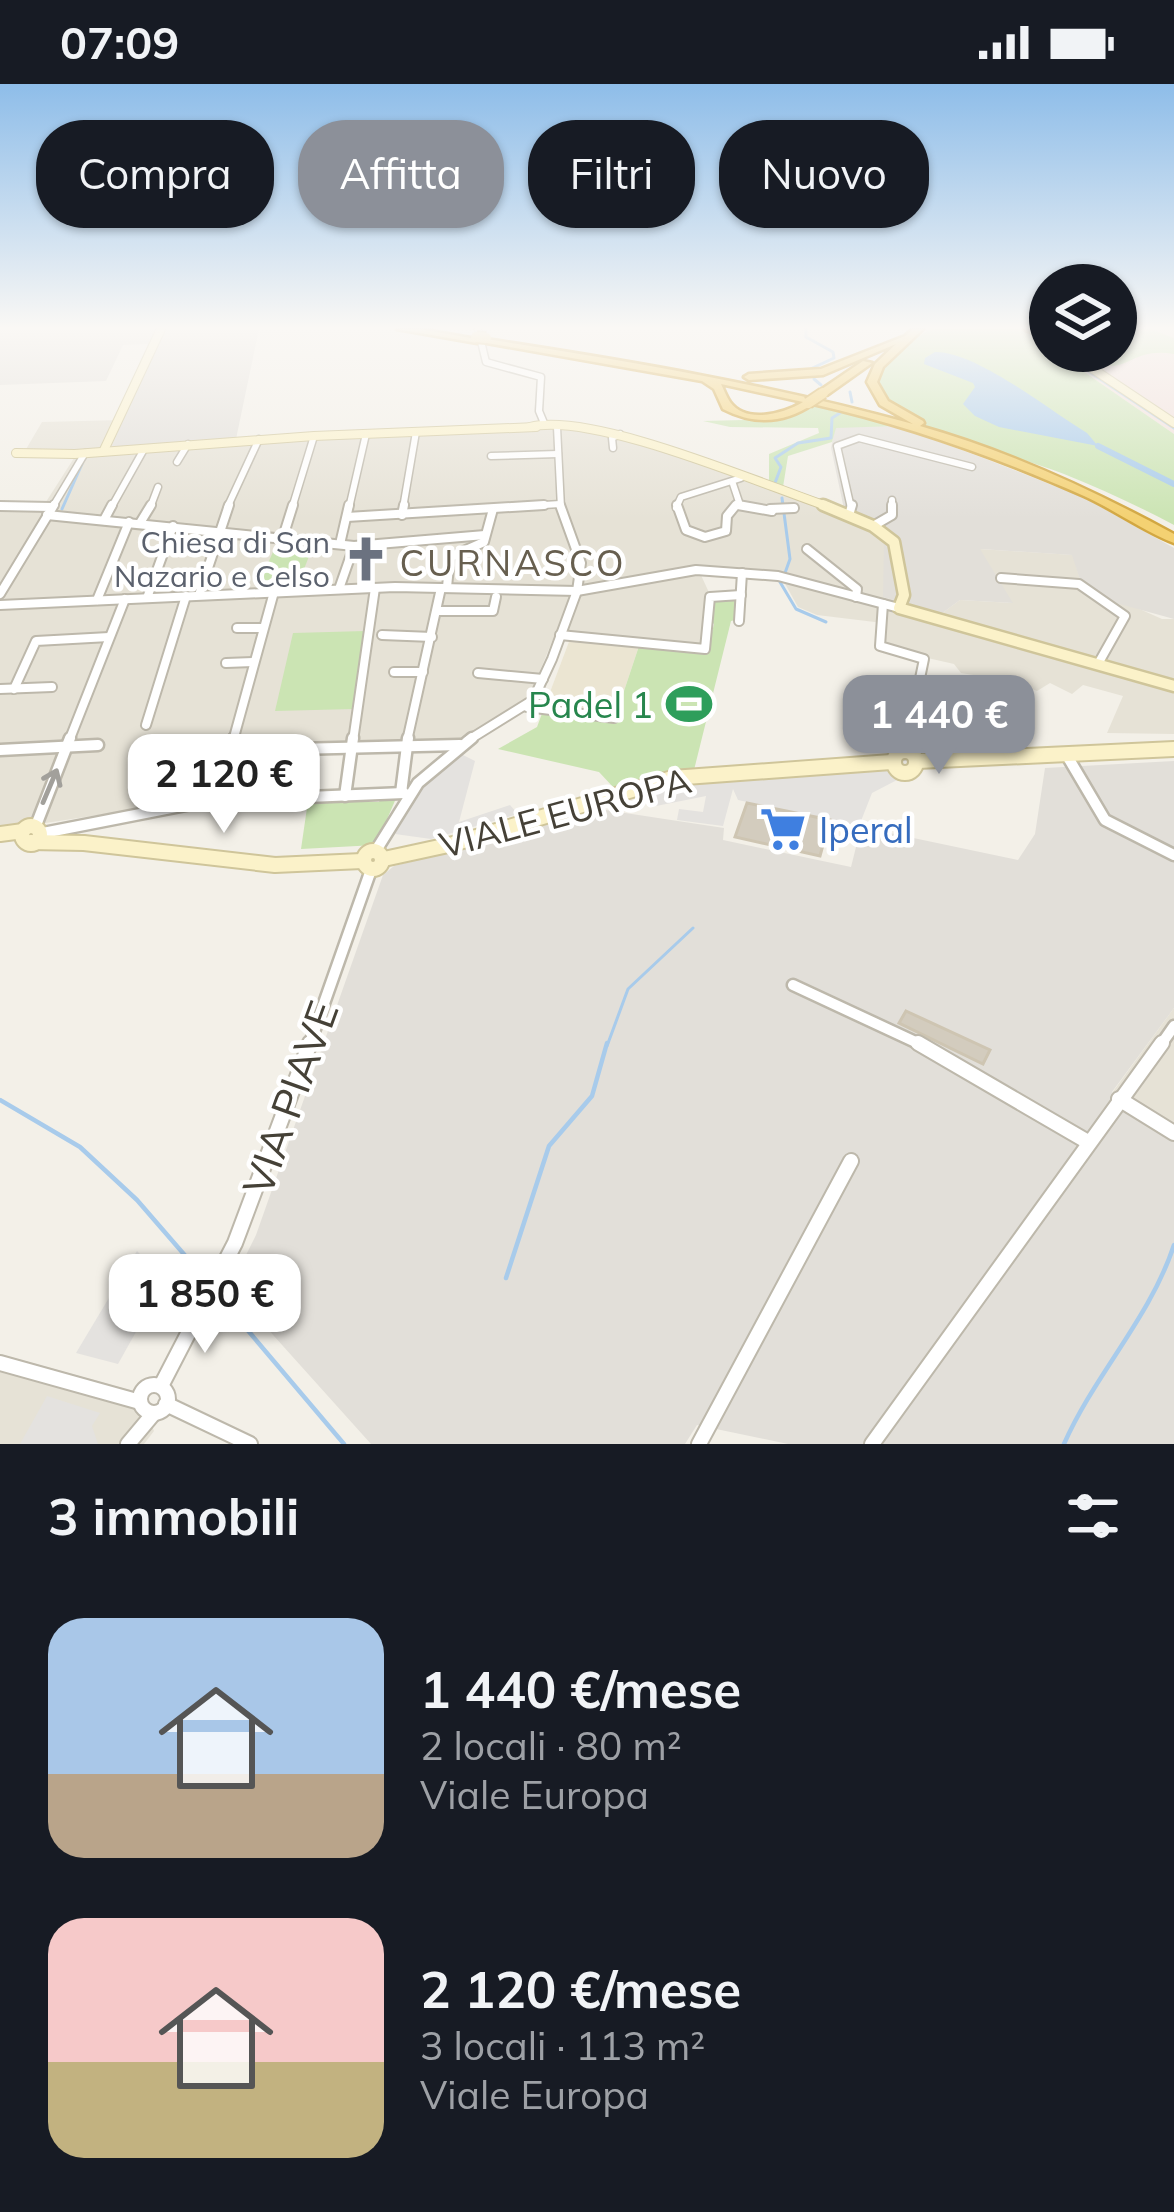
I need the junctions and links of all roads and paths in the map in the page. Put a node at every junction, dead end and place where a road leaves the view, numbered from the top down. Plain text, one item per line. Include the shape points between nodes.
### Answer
1 (131, 392) edge
2 (544, 392) edge
3 (720, 392) edge
4 (739, 392) edge
5 (775, 392) edge
6 (780, 392) edge
7 (797, 392) edge
8 (824, 392) edge
9 (876, 392) edge
10 (1128, 392) edge
11 (787, 394) junction
12 (722, 399) junction
13 (1174, 423) edge
14 (551, 425) junction
15 (416, 432) junction
16 (366, 434) junction
17 (620, 434) junction
18 (941, 434) junction
19 (314, 436) junction
20 (259, 439) junction
21 (188, 444) junction
22 (106, 445) junction
23 (613, 448) dead end
24 (143, 451) dead end
25 (0, 453) edge
26 (558, 454) junction
27 (490, 456) dead end
28 (81, 458) junction
29 (176, 462) dead end
30 (972, 467) dead end
31 (1060, 480) junction
32 (737, 481) junction
33 (158, 487) dead end
34 (892, 500) dead end
35 (560, 503) junction
36 (738, 505) junction
37 (0, 506) edge
38 (493, 509) junction
39 (780, 510) dead end
40 (49, 511) junction
41 (848, 514) junction
42 (402, 515) junction
43 (388, 516) junction
44 (347, 517) junction
45 (104, 520) junction
46 (134, 523) junction
47 (173, 526) junction
48 (873, 526) junction
49 (217, 530) junction
50 (485, 535) junction
51 (284, 537) junction
52 (1174, 539) edge
53 (380, 543) junction
54 (340, 544) junction
55 (354, 546) junction
56 (807, 549) dead end
57 (742, 573) junction
58 (1001, 578) dead end
59 (444, 587) junction
60 (375, 588) junction
61 (339, 589) junction
62 (577, 591) junction
63 (274, 592) junction
64 (741, 595) junction
65 (186, 596) junction
66 (199, 596) junction
67 (856, 596) junction
68 (496, 597) dead end
69 (124, 598) junction
70 (147, 598) junction
71 (1, 600) edge
72 (97, 600) junction
73 (883, 604) junction
74 (899, 608) junction
75 (437, 611) junction
76 (739, 621) dead end
77 (237, 628) dead end
78 (263, 628) junction
79 (382, 635) dead end
80 (560, 635) junction
81 (109, 637) junction
82 (431, 637) junction
83 (253, 662) junction
84 (226, 663) dead end
85 (1098, 664) junction
86 (394, 672) dead end
87 (423, 672) junction
88 (478, 673) dead end
89 (543, 680) junction
90 (1174, 686) edge
91 (52, 687) dead end
92 (0, 689) edge
93 (14, 689) junction
94 (526, 706) junction
95 (614, 718) dead end
96 (146, 725) dead end
97 (98, 745) dead end
98 (460, 745) junction
99 (67, 746) junction
100 (406, 747) junction
101 (351, 749) junction
102 (1174, 749) edge
103 (0, 750) edge
104 (298, 751) junction
105 (172, 752) dead end
106 (230, 753) junction
107 (1066, 754) junction
108 (898, 758) junction
109 (406, 793) junction
110 (345, 796) junction
111 (31, 834) junction
112 (0, 838) edge
113 (1174, 855) edge
114 (373, 860) junction
115 (794, 985) dead end
116 (1174, 1027) edge
117 (1119, 1100) junction
118 (1174, 1132) edge
119 (1088, 1142) junction
120 (851, 1161) dead end
121 (0, 1363) edge
122 (161, 1386) junction
123 (153, 1406) junction
124 (128, 1444) edge
125 (250, 1444) edge
126 (699, 1444) edge
127 (872, 1444) edge

1 - 22 street
2 - 14 street
3 - 12 highway
4 - 12 highway
5 - 11 highway
6 - 11 highway
7 - 18 highway
8 - 12 highway, bridge via 787,416 763,418 739,414
9 - 18 highway
10 - 13 street
11 - 31 highway
14 - 15 street
14 - 17 street
14 - 26 street
15 - 16 street
15 - 42 street
16 - 19 street
16 - 44 street
17 - 23 street
17 - 32 street
18 - 31 highway
19 - 20 street
19 - 51 street
20 - 21 street
20 - 49 street
21 - 22 street
21 - 29 street
22 - 28 street
24 - 45 street
25 - 28 street
26 - 27 street
26 - 35 street
28 - 40 street
30 - 41 street via 859,437 843,440 837,446
31 - 52 highway
31 - 52 highway via 1122,503
32 - 36 street
32 - 36 street via 686,494 676,507 686,530 706,537 726,531
32 - 41 street
33 - 46 street
34 - 48 street via 892,514
35 - 38 street
35 - 62 street via 581,563
36 - 39 street
37 - 40 street
38 - 42 street
38 - 50 street
40 - 45 street
40 - 71 street
41 - 48 street
42 - 43 street
43 - 44 street
43 - 53 street
44 - 54 street
45 - 46 street
46 - 47 street
46 - 72 street
47 - 49 street
47 - 70 street
48 - 74 street via 897,550
49 - 51 street
49 - 66 street
50 - 53 street
50 - 59 street via 450,557
51 - 54 street
53 - 55 street
54 - 55 street
55 - 61 street
56 - 67 street
57 - 62 street via 676,571
57 - 64 street
57 - 67 street
58 - 85 street via 1079,584 1125,616
59 - 60 street
59 - 62 street
59 - 75 street
60 - 61 street
60 - 101 street
61 - 63 street
62 - 80 street, VIA PIAVE
63 - 66 street
63 - 78 street
64 - 76 street
64 - 80 street via 710,597 705,649
65 - 66 street
65 - 70 street
65 - 96 street
67 - 73 street
68 - 75 street via 493,611
69 - 70 street
69 - 72 street
69 - 81 street
71 - 72 street
73 - 74 street
73 - 108 street via 880,646 924,659
74 - 85 street
75 - 82 street
77 - 78 street
78 - 83 street
79 - 82 street
80 - 89 street, VIA PIAVE
81 - 93 street via 36,641
81 - 99 street
82 - 87 street
83 - 84 street
83 - 106 street
85 - 90 street
86 - 87 street
87 - 100 street
88 - 89 street
89 - 94 street, VIA PIAVE
91 - 93 street
92 - 93 street
94 - 95 street
94 - 98 street, VIA PIAVE
97 - 99 street
98 - 100 street
98 - 109 street, VIA PIAVE
99 - 103 street
111 -> 99 street
100 - 101 street
100 - 109 street
101 - 104 street
101 - 110 street
102 - 107 street, VIALE EUROPA
104 - 106 street
104 - 110 street via 286,798
105 - 106 street
106 - 111 street via 218,799
107 - 108 street, VIALE EUROPA via 918,761 907,770
107 - 113 street via 1105,820
108 - 114 street, VIALE EUROPA via 672,778
109 - 110 street
109 - 114 street, VIA PIAVE
111 - 112 street, VIALE EUROPA
111 - 114 street, VIALE EUROPA via 242,863
114 - 122 street, VIA PIAVE via 263,1178
115 - 119 street via 942,1054
116 - 117 street
117 - 118 street
117 - 119 street
119 - 127 street
120 - 126 street
121 - 123 street
122 - 123 street via 167,1391
122 - 123 street via 147,1390
123 - 124 street
123 - 125 street

